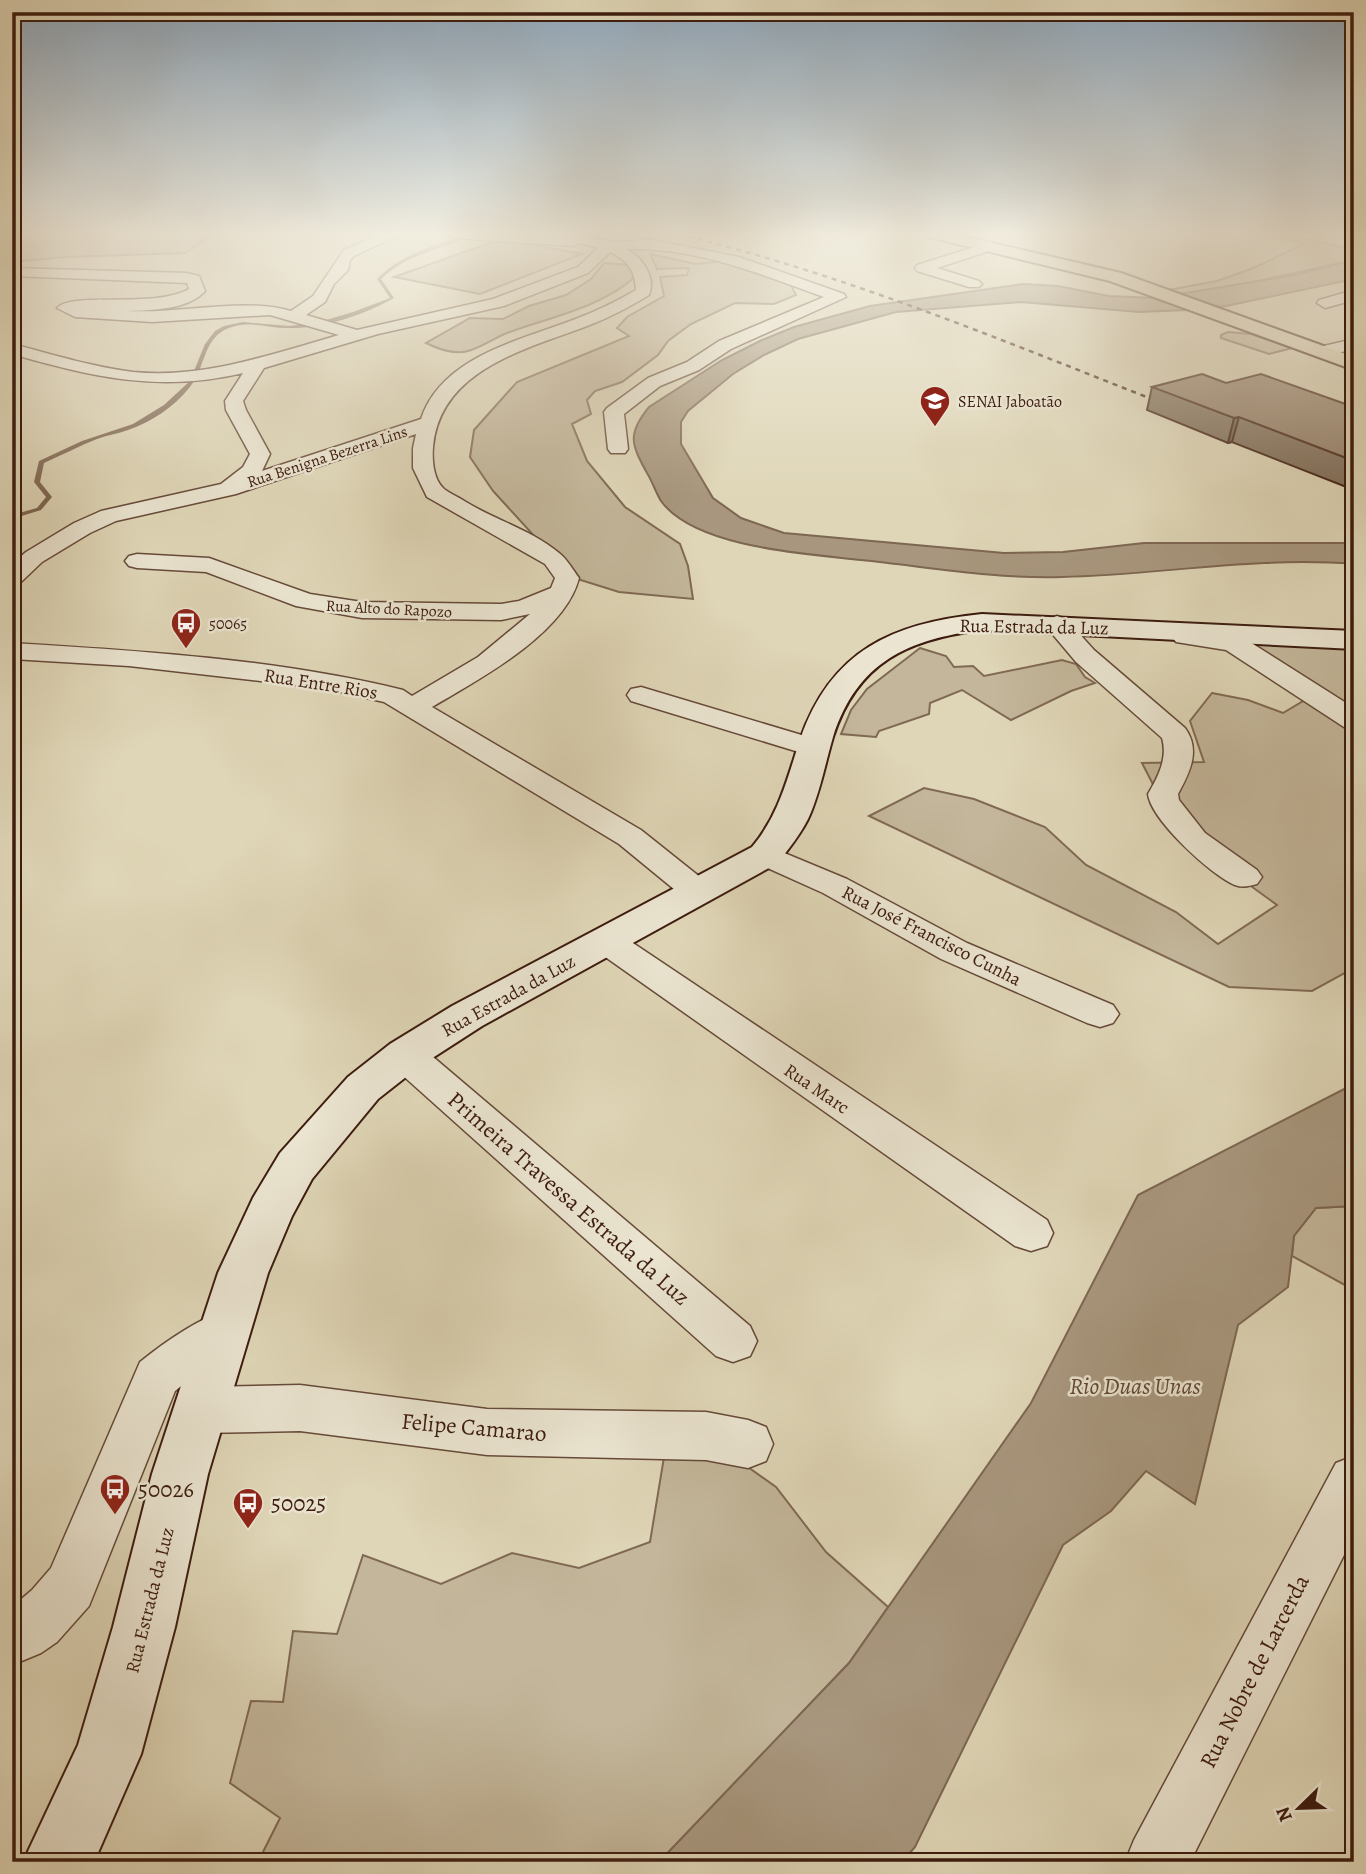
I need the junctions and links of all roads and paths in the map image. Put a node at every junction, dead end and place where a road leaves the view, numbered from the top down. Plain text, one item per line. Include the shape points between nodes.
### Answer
1 (312, 321) edge
2 (417, 321) edge
3 (587, 321) edge
4 (779, 321) edge
5 (1239, 321) edge
6 (358, 335) junction
7 (1354, 344) edge
8 (12, 349) edge
9 (1321, 352) junction
10 (257, 363) junction
11 (1354, 364) edge
12 (426, 424) junction
13 (618, 449) dead end
14 (228, 489) junction
15 (137, 561) dead end
16 (12, 578) edge
17 (561, 593) junction
18 (1057, 624) junction
19 (1169, 631) junction
20 (1354, 640) edge
21 (12, 651) edge
22 (640, 695) dead end
23 (414, 706) junction
24 (1354, 721) edge
25 (815, 748) junction
26 (765, 855) junction
27 (1245, 877) dead end
28 (698, 892) junction
29 (606, 941) junction
30 (1100, 1014) dead end
31 (405, 1055) junction
32 (1031, 1233) dead end
33 (227, 1330) junction
34 (733, 1341) dead end
35 (201, 1410) junction
36 (748, 1444) dead end
37 (1354, 1481) edge
38 (12, 1637) edge
39 (58, 1862) edge
40 (1156, 1862) edge

1 - 6 street
2 - 6 street
3 - 12 street via 482,360 433,408
4 - 13 street via 649,384 614,412
5 - 9 main road
6 - 10 street
7 - 9 street
8 - 10 street via 121,377 182,380
9 - 11 main road
10 - 14 street via 234,401 260,454 252,470
12 - 14 street, Rua Benigna Bezerra Lins
12 - 17 street via 424,474 435,492 553,559 567,578
14 - 16 street, Rua Benigna Bezerra Lins via 109,516 34,557
15 - 17 street, Rua Alto do Rapozo via 209,565 305,601 362,610 501,612
17 - 23 street via 521,639
18 - 19 main road, Rua Estrada da Luz
18 - 25 main road, Rua Estrada da Luz via 951,625 895,640 868,656 850,677 830,705
18 - 27 street via 1085,656 1175,734 1179,749 1176,771 1163,794 1164,801 1194,840
19 - 20 main road, Rua Estrada da Luz
19 - 24 street via 1233,643
21 - 23 street, Rua Entre Rios via 129,658 323,680 371,689
22 - 25 street
23 - 28 street, Rua Entre Rios via 630,837
25 - 26 main road, Rua Estrada da Luz via 785,830
26 - 28 main road, Rua Estrada da Luz
26 - 30 street, Rua José Francisco Cunha via 835,886 965,956
28 - 29 main road, Rua Estrada da Luz
29 - 31 main road, Rua Estrada da Luz
29 - 32 street, Rua Marc
31 - 33 main road, Rua Estrada da Luz via 363,1088 296,1166 243,1273
31 - 34 street, Primeira Travessa Estrada da Luz
33 - 35 main road, Rua Estrada da Luz
33 - 38 street via 158,1377 70,1587 50,1613
35 - 36 street, Felipe Camarao via 300,1408 487,1432 706,1436
35 - 39 main road, Rua Estrada da Luz via 180,1474 108,1754
37 - 40 street, Rua Nobre de Larcerda

